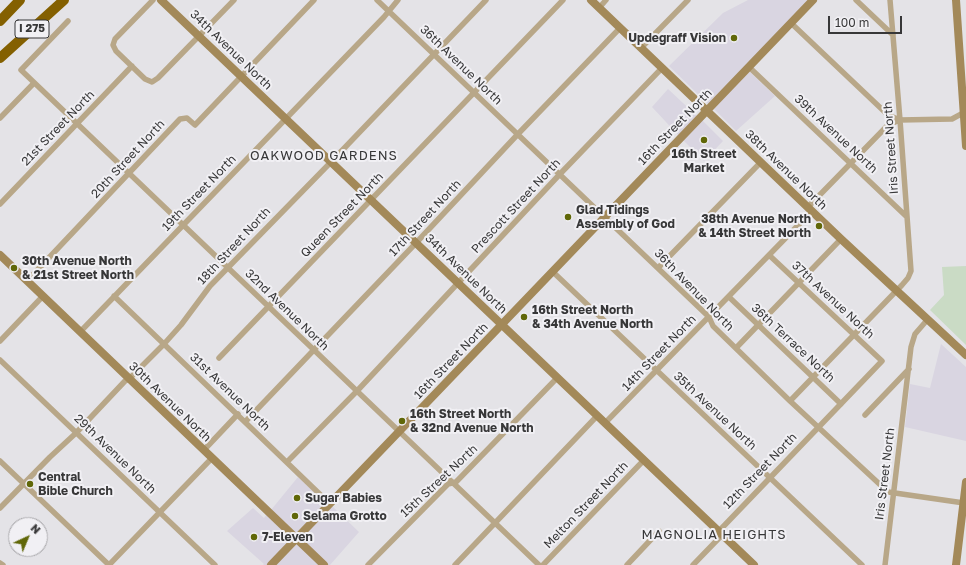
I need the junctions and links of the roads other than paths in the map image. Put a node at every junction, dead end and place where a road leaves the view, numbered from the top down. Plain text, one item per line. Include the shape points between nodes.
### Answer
1 (20, 0) edge
2 (64, 0) edge
3 (153, 0) edge
4 (161, 0) edge
5 (234, 0) edge
6 (314, 0) edge
7 (377, 0) edge
8 (398, 0) edge
9 (486, 0) edge
10 (563, 0) edge
11 (591, 0) edge
12 (606, 0) edge
13 (688, 0) edge
14 (813, 0) edge
15 (856, 0) edge
16 (890, 0) edge
17 (956, 0) edge
18 (599, 8) junction
19 (388, 11) junction
20 (0, 21) edge
21 (68, 21) dead end
22 (791, 23) junction
23 (620, 28) junction
24 (893, 35) junction
25 (199, 36) junction
26 (641, 48) junction
27 (434, 54) junction
28 (0, 58) edge
29 (132, 66) junction
30 (749, 67) junction
31 (662, 68) junction
32 (242, 77) junction
33 (34, 83) junction
34 (474, 93) junction
35 (707, 111) junction
36 (965, 112) edge
37 (0, 118) edge
38 (286, 119) junction
39 (900, 120) junction
40 (77, 124) junction
41 (518, 134) junction
42 (966, 146) edge
43 (331, 162) junction
44 (760, 163) junction
45 (851, 163) junction
46 (129, 174) junction
47 (560, 174) junction
48 (372, 201) junction
49 (0, 204) edge
50 (810, 209) junction
51 (605, 217) junction
52 (907, 217) junction
53 (183, 226) junction
54 (841, 239) junction
55 (416, 243) junction
56 (0, 255) edge
57 (769, 255) junction
58 (227, 268) junction
59 (658, 268) junction
60 (552, 272) junction
61 (27, 281) junction
62 (798, 283) junction
63 (458, 284) junction
64 (897, 290) junction
65 (43, 296) junction
66 (114, 296) junction
67 (729, 297) junction
68 (269, 307) junction
69 (709, 317) junction
70 (928, 320) junction
71 (502, 325) junction
72 (757, 325) junction
73 (80, 332) junction
74 (854, 335) junction
75 (0, 341) edge
76 (164, 344) junction
77 (957, 346) junction
78 (736, 348) junction
79 (966, 348) edge
80 (314, 351) junction
81 (966, 355) edge
82 (219, 358) dead end
83 (0, 360) edge
84 (882, 361) joint
85 (909, 369) junction
86 (656, 371) junction
87 (813, 377) junction
88 (557, 378) junction
89 (129, 379) junction
90 (357, 391) junction
91 (790, 401) junction
92 (841, 404) junction
93 (238, 414) junction
94 (865, 415) dead end
95 (597, 416) junction
96 (245, 422) junction
97 (605, 423) junction
98 (819, 428) junction
99 (399, 432) junction
100 (76, 433) junction
101 (204, 450) junction
102 (212, 458) junction
103 (644, 460) junction
104 (0, 461) edge
105 (287, 462) junction
106 (769, 477) junction
107 (966, 482) edge
108 (453, 483) junction
109 (24, 484) junction
110 (894, 494) junction
111 (964, 503) junction
112 (330, 504) junction
113 (0, 508) edge
114 (159, 512) junction
115 (495, 523) junction
116 (659, 531) dead end
117 (720, 533) junction
118 (297, 539) junction
119 (0, 562) edge
120 (3, 565) edge
121 (109, 565) edge
122 (215, 565) edge
123 (271, 565) edge
124 (324, 565) edge
125 (368, 565) edge
126 (455, 565) edge
127 (539, 565) edge
128 (543, 565) edge
129 (627, 565) edge
130 (693, 565) edge
131 (754, 565) edge
132 (862, 565) edge
133 (885, 565) edge
134 (956, 565) edge

1 - 20 highway, I 275
2 - 28 highway, I 275
3 - 29 street via 115,39 113,45
4 - 25 street, 34th Avenue North
5 - 25 street
6 - 32 street, 20th Street North
7 - 19 street, 36th Avenue North
8 - 19 street, 19th Street North
9 - 27 street, 18th Street North
10 - 34 street, Queen Street North
11 - 18 street, 38th Avenue North
12 - 18 street
13 - 26 street
14 - 22 street, 16th Street North
15 - 24 street
16 - 24 street, Iris Street North
17 - 36 street
18 - 23 street, 38th Avenue North
19 - 27 street, 36th Avenue North
19 - 38 street, 19th Street North
21 - 33 street, 32nd Avenue North via 21,70
22 - 30 street, 16th Street North
22 - 39 street via 888,114
23 - 26 street, 38th Avenue North
23 - 41 street, 17th Street North
24 - 39 street, Iris Street North
25 - 29 street via 152,82
25 - 32 street, 34th Avenue North
26 - 31 street, 38th Avenue North
27 - 34 street, 36th Avenue North
27 - 43 street, 18th Street North
29 - 40 street, 21st Street North
30 - 35 street, 16th Street North
30 - 45 street, 39th Avenue North
31 - 35 street, 38th Avenue North
31 - 47 street, Prescott Street North
32 - 38 street, 34th Avenue North
32 - 46 street, 20th Street North via 195,125 188,118 180,119
33 - 37 street
33 - 40 street, 32nd Avenue North
34 - 41 street, 36th Avenue North
34 - 48 street, Queen Street North
35 - 44 street, 38th Avenue North
35 - 51 street, 16th Street North
36 - 39 street, 14th Street North via 952,119
36 - 42 street
38 - 43 street, 34th Avenue North
38 - 53 street, 19th Street North
39 - 45 street, 14th Street North via 888,125
39 - 52 street, Iris Street North
40 - 46 street, 32nd Avenue North
40 - 49 street, 21st Street North
41 - 47 street, 36th Avenue North
41 - 55 street, 17th Street North
43 - 48 street, 34th Avenue North
43 - 58 street, 18th Street North
44 - 50 street, 38th Avenue North
44 - 59 street
45 - 50 street, 14th Street North
45 - 52 street, 39th Avenue North
46 - 53 street, 32nd Avenue North
46 - 61 street, 20th Street North
47 - 51 street, 36th Avenue North
47 - 63 street, Prescott Street North
48 - 55 street, 34th Avenue North
48 - 68 street, Queen Street North
50 - 54 street, 38th Avenue North
50 - 57 street, 14th Street North
51 - 59 street, 36th Avenue North
51 - 60 street, 16th Street North
52 - 64 street, Iris Street North via 911,271
53 - 58 street, 32nd Avenue North
53 - 66 street, 19th Street North
54 - 62 street
54 - 64 street, 38th Avenue North
55 - 63 street, 34th Avenue North
55 - 80 street, 17th Street North
56 - 61 street, 30th Avenue North
57 - 62 street, 37th Avenue North
57 - 67 street, 14th Street North
58 - 68 street, 32nd Avenue North
58 - 76 street, 18th Street North
59 - 69 street, 36th Avenue North
60 - 71 street, 16th Street North
60 - 86 street, 35th Avenue North
61 - 65 street, 30th Avenue North
62 - 72 street
62 - 74 street, 37th Avenue North
63 - 71 street, 34th Avenue North
63 - 90 street, Prescott Street North
64 - 70 street, 38th Avenue North
64 - 74 street
65 - 73 street, 30th Avenue North
65 - 75 street
66 - 73 street, 19th Street North
66 - 76 street, 31st Avenue North
67 - 69 street, 14th Street North
67 - 72 street, 36th Terrace North
68 - 80 street, 32nd Avenue North
68 - 82 street, Queen Street North
69 - 78 street, 36th Avenue North via 713,326
69 - 86 street, 14th Street North
70 - 77 street, 38th Avenue North
70 - 85 street, Iris Street North via 915,334
71 - 88 street, 34th Avenue North
71 - 99 street, 16th Street North
72 - 78 street
72 - 87 street, 36th Terrace North
73 - 89 street, 30th Avenue North
74 - 84 street, 37th Avenue North
74 - 87 street
76 - 89 street, 18th Street North
76 - 93 street, 31st Avenue North
77 - 79 street
77 - 81 street, 38th Avenue North
78 - 91 street, 36th Avenue North
80 - 90 street, 32nd Avenue North
80 - 96 street, 17th Street North
83 - 100 street, 29th Avenue North
84 - 92 street, 12th Street North
85 - 94 street
85 - 110 street, Iris Street North
86 - 97 street, 14th Street North
86 - 106 street, 35th Avenue North
87 - 91 street
87 - 92 street, 36th Terrace North
88 - 95 street, 34th Avenue North
88 - 108 street, 15th Street North
89 - 100 street, 18th Street North
89 - 101 street, 30th Avenue North
90 - 99 street, 32nd Avenue North
90 - 105 street, Prescott Street North
91 - 98 street, 36th Avenue North
92 - 98 street, 12th Street North
93 - 96 street, 31st Avenue North
93 - 101 street
95 - 97 street, 34th Avenue North
95 - 115 street
96 - 105 street, 31st Avenue North
97 - 103 street, 34th Avenue North
98 - 106 street, 12th Street North
98 - 110 street, 36th Avenue North via 888,492
99 - 108 street, 32nd Avenue North
99 - 112 street, 16th Street North
100 - 109 street, 18th Street North
100 - 114 street, 29th Avenue North
101 - 102 street, 30th Avenue North
102 - 114 street
102 - 118 street, 30th Avenue North
103 - 117 street, 34th Avenue North
103 - 128 street, Melton Street North
104 - 109 street
105 - 112 street, 31st Avenue North
106 - 117 street, 12th Street North
106 - 132 street, 35th Avenue North
107 - 111 street
108 - 115 street, 32nd Avenue North
108 - 125 street, 15th Street North via 448,484
109 - 113 street, 18th Street North
109 - 121 street
110 - 111 street, 36th Avenue North
110 - 133 street, Iris Street North
111 - 134 street
112 - 118 street, 16th Street North
114 - 121 street
114 - 122 street, 29th Avenue North
115 - 126 street
115 - 127 street, 32nd Avenue North
116 - 129 street
117 - 130 street, 12th Street North
117 - 131 street, 34th Avenue North
118 - 123 street, 16th Street North
118 - 124 street, 30th Avenue North
119 - 120 street

